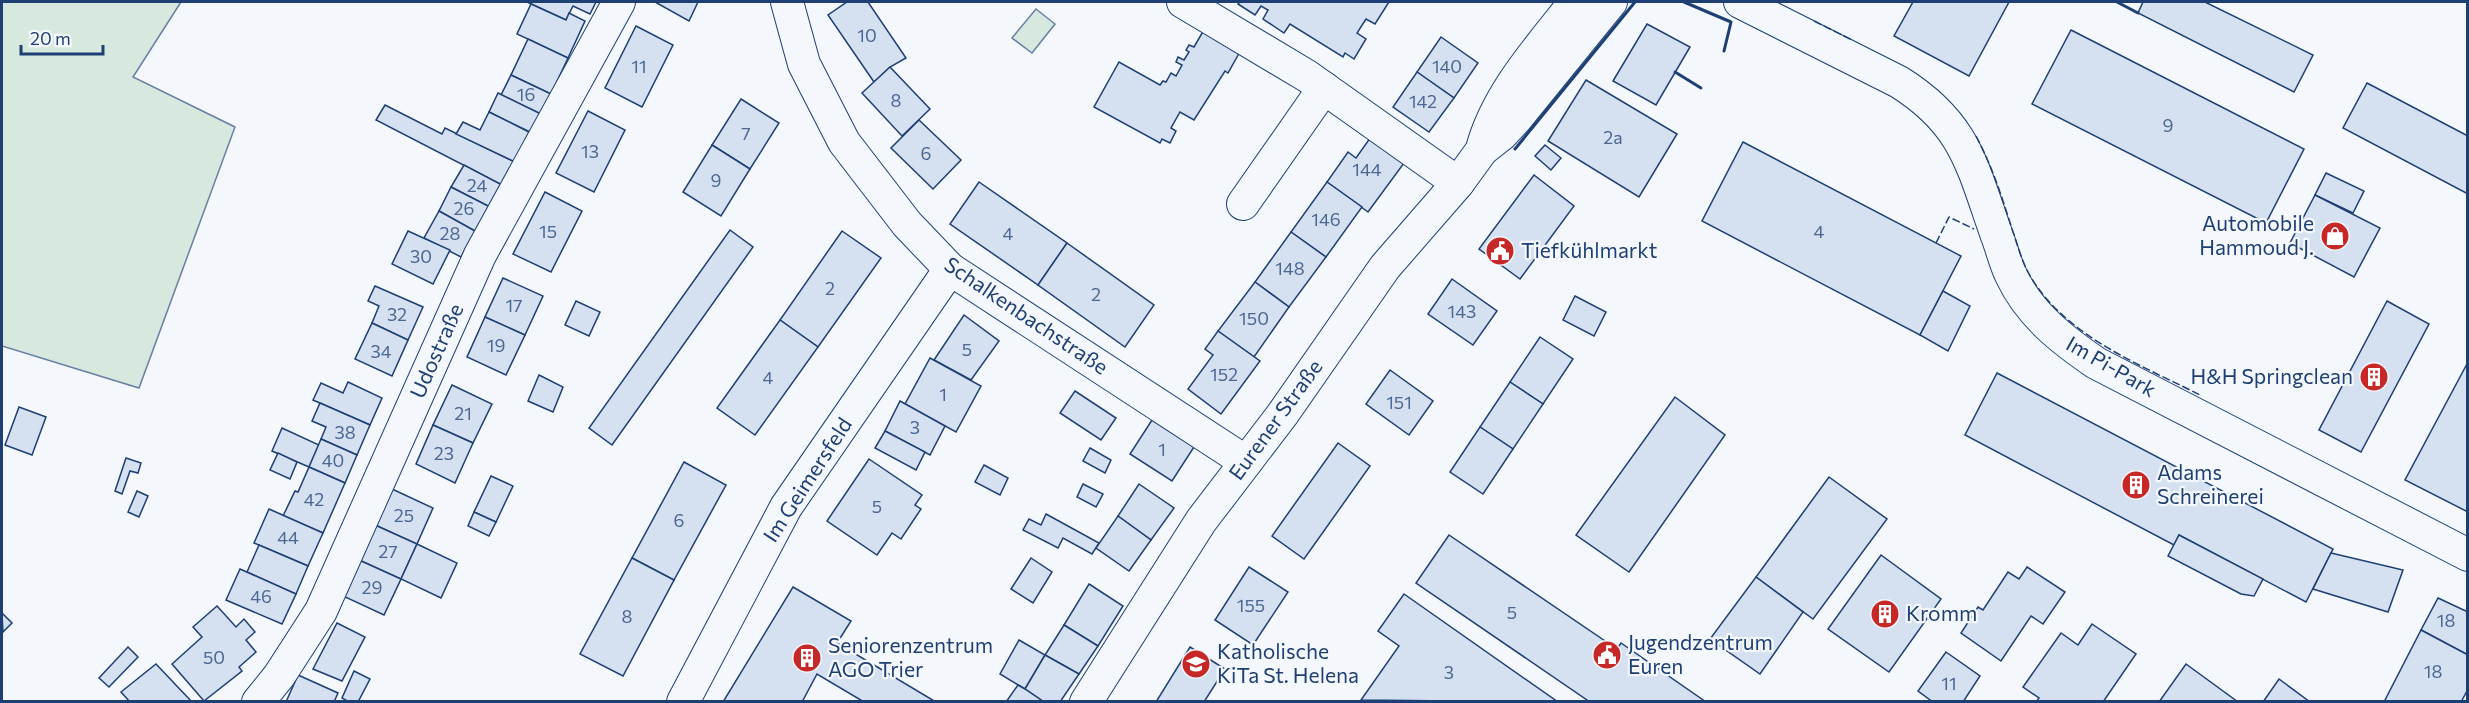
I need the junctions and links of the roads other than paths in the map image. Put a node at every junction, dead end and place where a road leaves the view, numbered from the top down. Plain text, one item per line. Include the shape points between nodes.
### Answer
1 (619, 2) edge
2 (787, 2) edge
3 (1183, 2) edge
4 (1575, 2) edge
5 (1611, 2) edge
6 (1740, 2) edge
7 (1324, 88) junction
8 (1482, 150) junction
9 (1458, 183) junction
10 (1243, 204) dead end
11 (950, 269) junction
12 (1246, 462) junction
13 (2468, 555) edge
14 (258, 702) edge
15 (683, 702) edge
16 (1086, 702) edge

1 - 14 street, Udostraße via 480,255 321,611
2 - 11 street, Schalkenbachstraße via 804,64 844,142 907,224
3 - 7 street
4 - 8 street, Eurener Straße via 1498,105
5 - 8 street, Eurener Straße via 1516,119
6 - 13 street, Im Pi-Park via 1899,81 1941,115 1961,140 2010,274 2035,313 2074,348 2096,363
7 - 9 street
7 - 10 street
8 - 9 street, Eurener Straße
9 - 12 street, Eurener Straße via 1385,267
11 - 12 street, Schalkenbachstraße
11 - 15 street, Im Geimersfeld via 786,507
12 - 16 street, Eurener Straße via 1202,521

